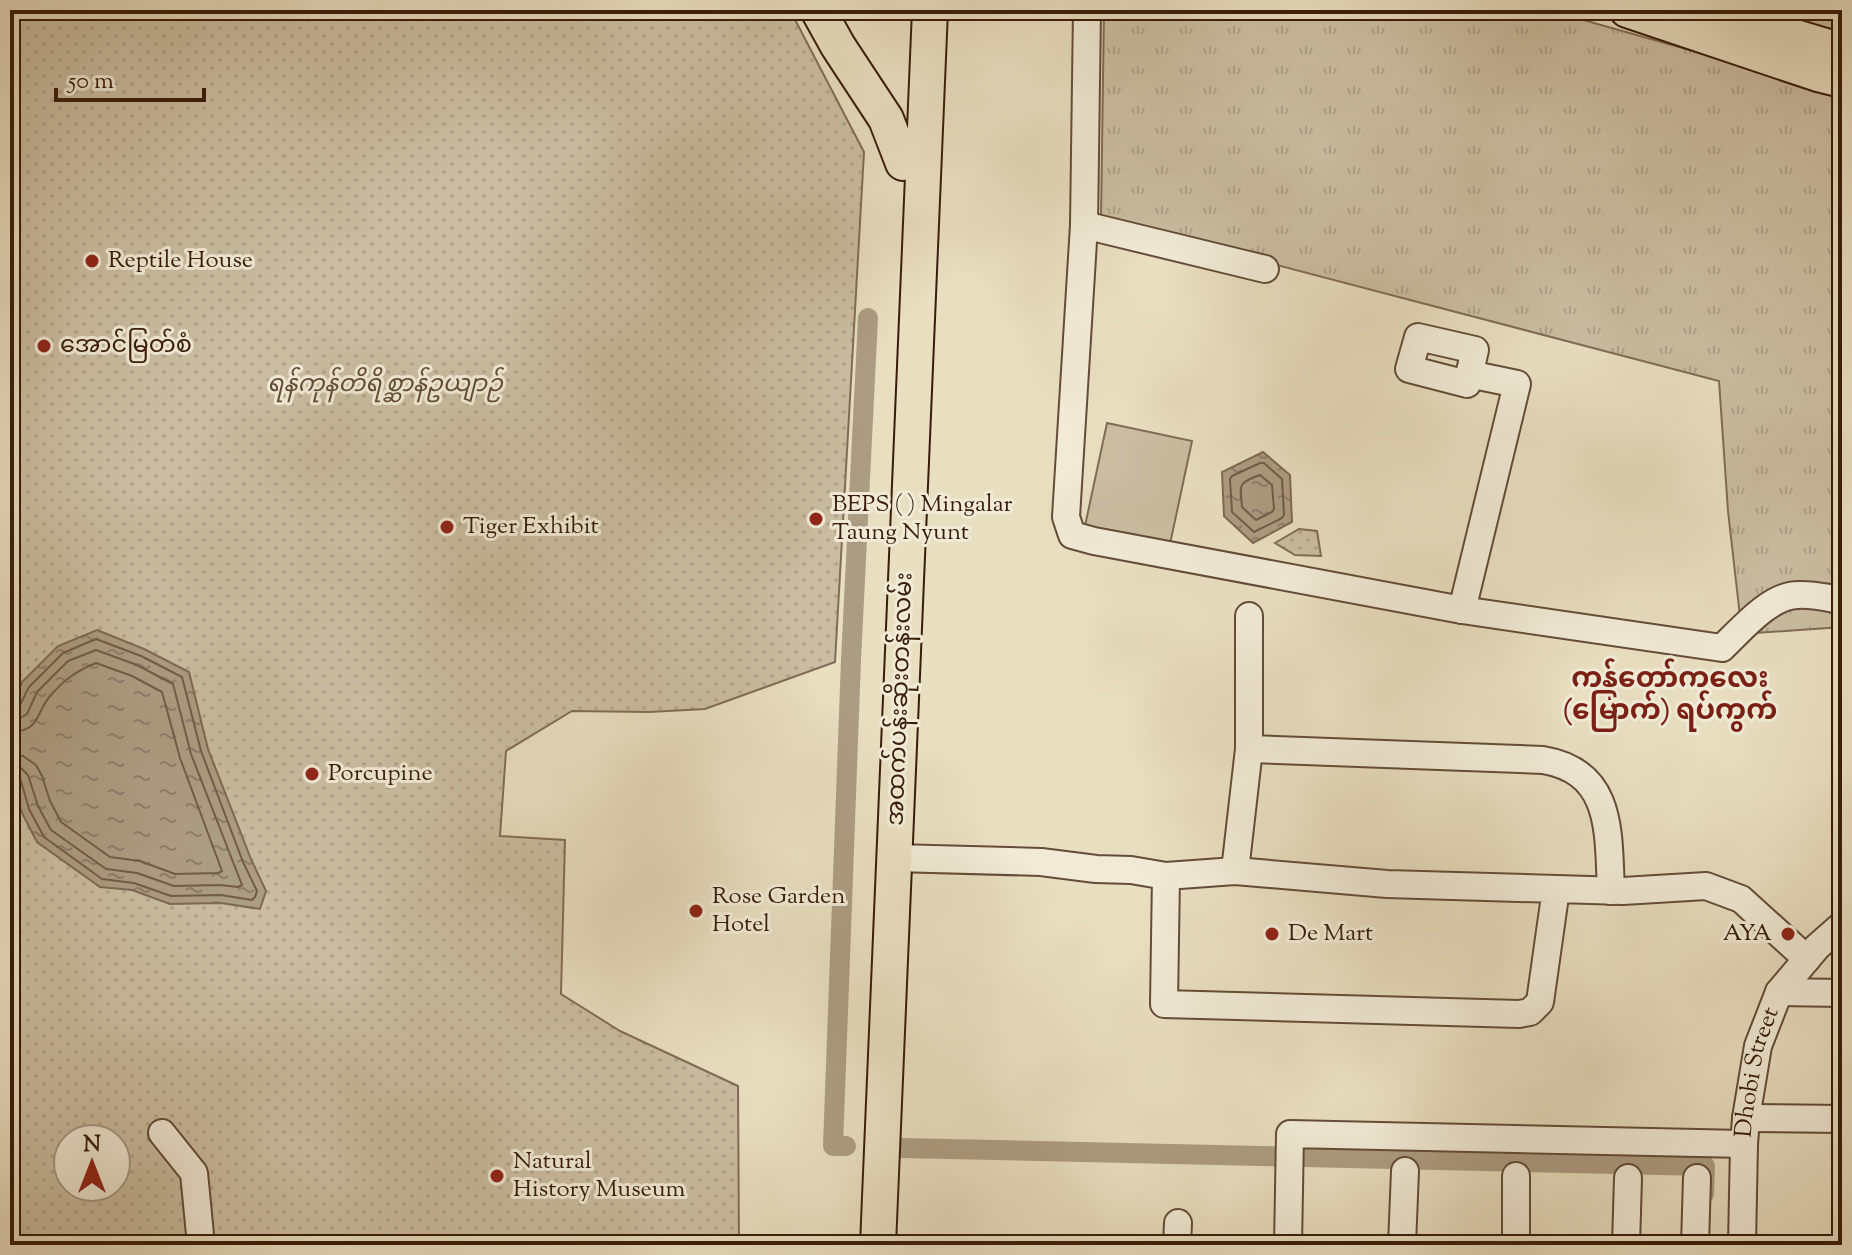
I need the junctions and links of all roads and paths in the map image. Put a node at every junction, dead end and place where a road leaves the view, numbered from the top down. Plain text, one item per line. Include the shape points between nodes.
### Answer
1 (818, 10) edge
2 (907, 10) edge
3 (930, 10) edge
4 (1087, 10) edge
5 (1627, 10) edge
6 (1705, 10) edge
7 (1842, 51) edge
8 (1842, 80) edge
9 (903, 163) junction
10 (1084, 225) junction
11 (910, 253) junction
12 (1265, 269) dead end
13 (1469, 374) dead end
14 (1842, 600) edge
15 (1462, 610) junction
16 (1249, 616) dead end
17 (1249, 749) junction
18 (884, 857) junction
19 (1235, 871) junction
20 (1166, 876) junction
21 (1556, 889) junction
22 (1611, 891) junction
23 (1842, 925) edge
24 (1807, 959) junction
25 (1779, 992) junction
26 (1842, 993) edge
27 (876, 1054) junction
28 (1842, 1119) edge
29 (1745, 1131) junction
30 (162, 1133) dead end
31 (1405, 1171) dead end
32 (1516, 1176) dead end
33 (1628, 1178) dead end
34 (1697, 1178) dead end
35 (201, 1245) edge
36 (858, 1245) edge
37 (878, 1245) edge
38 (1288, 1245) edge
39 (1402, 1245) edge
40 (1516, 1245) edge
41 (1626, 1245) edge
42 (1695, 1245) edge
43 (1742, 1245) edge

1 - 9 main road via 886,119
2 - 9 main road, အထက်ပန်းဆိုးတန်းလမ်း
3 - 11 main road, အထက်ပန်းဆိုးတန်းလမ်း
4 - 10 street
5 - 8 main road
6 - 7 main road
9 - 11 main road, အထက်ပန်းဆိုးတန်းလမ်း
10 - 12 street
10 - 15 street via 1066,517 1072,535
11 - 18 main road, အထက်ပန်းဆိုးတန်းလမ်း
13 - 15 street via 1517,384
14 - 15 street via 1796,594 1777,600 1722,648
16 - 17 street
17 - 19 street
17 - 22 street via 1557,762 1589,782 1601,802
18 - 20 street via 1041,862
18 - 27 main road, အထက်ပန်းဆိုးတန်းလမ်း
19 - 20 street
19 - 21 street via 1387,884
20 - 21 street via 1164,1004 1181,1005 1530,1012 1540,1002
21 - 22 street
22 - 24 street via 1706,886 1741,899
23 - 24 street, Dhobi Street
24 - 25 street, Dhobi Street
25 - 26 street
25 - 29 street, Dhobi Street via 1758,1046
27 - 36 main road, အထက်ပန်းဆိုးတန်းလမ်း
27 - 37 main road, အထက်ပန်းဆိုးတန်းလမ်း
28 - 29 street
29 - 38 street via 1290,1134
29 - 43 street, Dhobi Street
30 - 35 street via 194,1173
31 - 39 street
32 - 40 street
33 - 41 street
34 - 42 street

